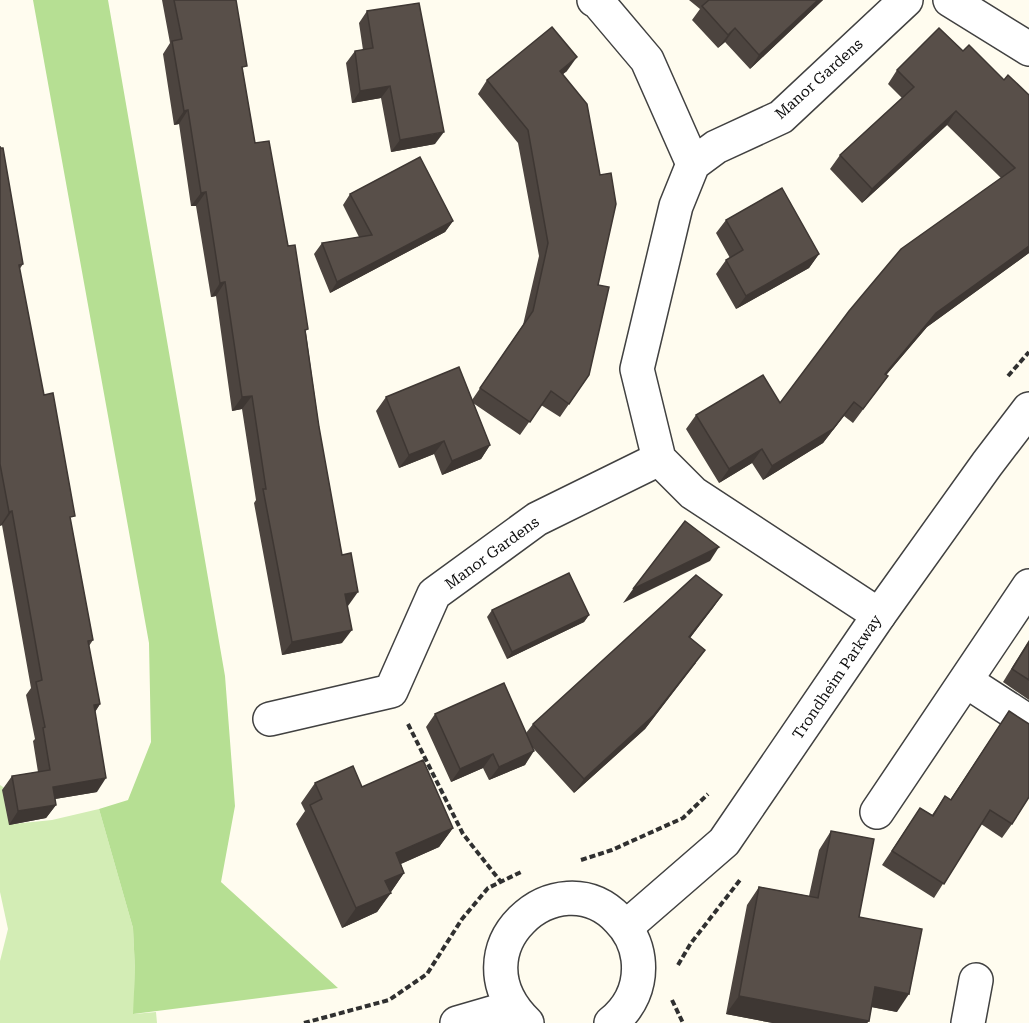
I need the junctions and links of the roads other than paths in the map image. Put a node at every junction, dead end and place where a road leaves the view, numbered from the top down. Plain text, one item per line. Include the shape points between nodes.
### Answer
1 (594, 0) edge
2 (906, 0) edge
3 (950, 0) edge
4 (1029, 49) edge
5 (693, 164) junction
6 (1029, 410) edge
7 (659, 459) junction
8 (1029, 586) edge
9 (879, 615) junction
10 (966, 681) junction
11 (270, 719) dead end
12 (1029, 722) edge
13 (877, 812) dead end
14 (626, 927) junction
15 (976, 980) dead end
16 (520, 1015) edge
17 (457, 1023) edge
18 (611, 1023) edge
19 (968, 1023) edge

1 - 5 street via 647,60
2 - 5 street, Manor Gardens via 781,117 716,147
3 - 4 street
5 - 7 street via 676,206 638,369
6 - 9 street, Trondheim Parkway
7 - 9 street via 693,493
7 - 11 street, Manor Gardens via 537,519 434,594 391,691
8 - 10 street
9 - 14 street, Trondheim Parkway via 724,842
10 - 12 street
10 - 13 street
14 - 16 street via 613,913 594,903 554,900 535,908 517,923 505,942 501,965 503,987
14 - 18 street via 637,949 639,971 634,994 622,1014
15 - 19 street
16 - 17 street

